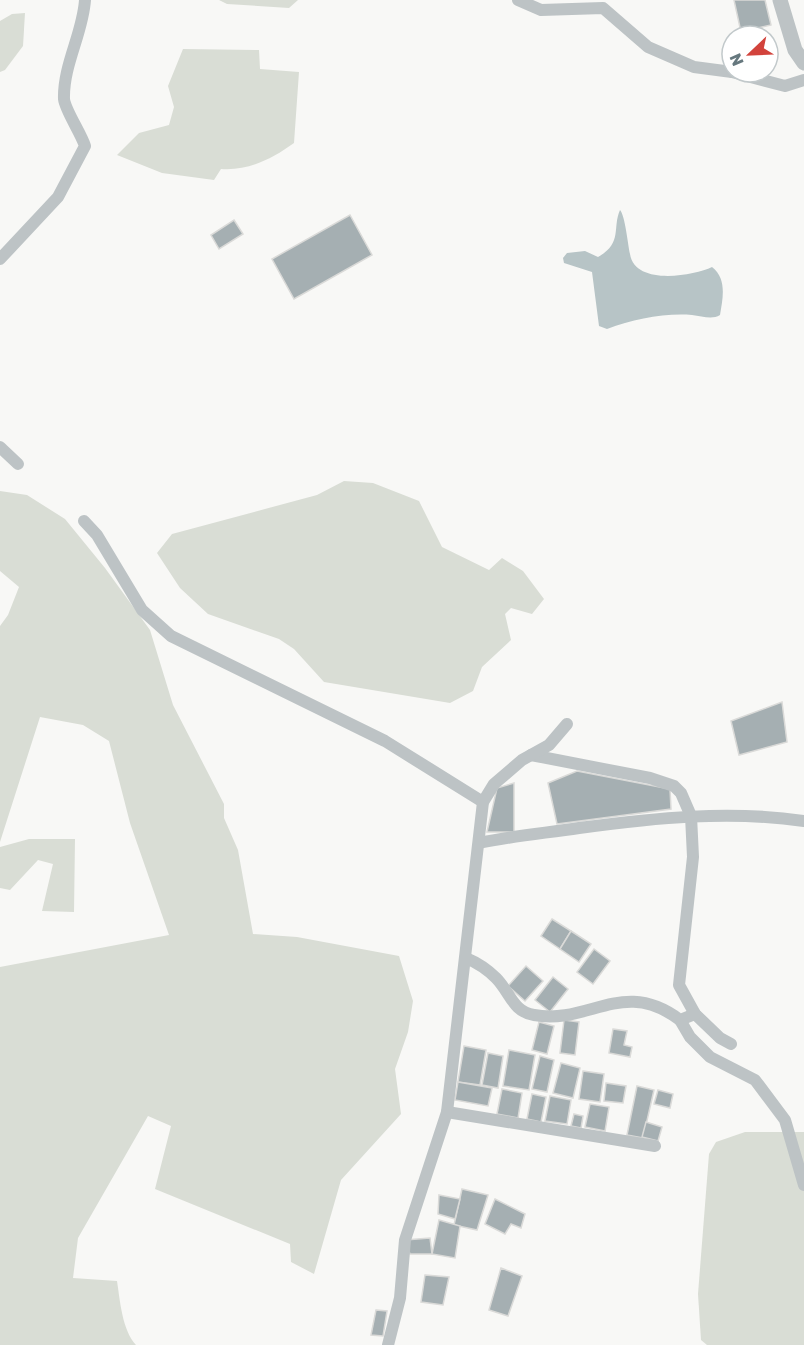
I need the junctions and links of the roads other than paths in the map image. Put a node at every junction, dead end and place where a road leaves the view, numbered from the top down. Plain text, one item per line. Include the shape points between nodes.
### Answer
1 (85, 0) edge
2 (518, 0) edge
3 (780, 0) edge
4 (804, 63) edge
5 (720, 70) edge
6 (804, 80) edge
7 (777, 84) edge
8 (0, 259) edge
9 (0, 447) edge
10 (18, 464) dead end
11 (84, 521) dead end
12 (567, 724) dead end
13 (531, 755) junction
14 (483, 802) junction
15 (691, 816) junction
16 (804, 820) edge
17 (479, 843) junction
18 (466, 958) junction
19 (695, 1014) junction
20 (680, 1020) junction
21 (731, 1044) dead end
22 (447, 1112) junction
23 (655, 1146) dead end
24 (804, 1185) edge
25 (388, 1345) edge

1 - 8 street via 64,101 85,146 58,197
2 - 5 street via 541,10 603,8 648,47 694,67
3 - 4 street via 795,50
6 - 7 street via 785,86
9 - 10 street
11 - 14 street via 142,610 171,636 385,741
12 - 13 street via 549,745
13 - 14 street via 494,784
13 - 15 street via 674,786
14 - 17 street
15 - 16 street
15 - 17 street
15 - 19 street via 693,857 679,985
17 - 18 street
18 - 20 street via 480,964 498,980 517,1008 532,1015 550,1017 622,1000 650,1003
18 - 22 street
19 - 20 street
19 - 21 street
20 - 24 street via 710,1057 755,1080 785,1120
22 - 23 street
22 - 25 street via 405,1240 400,1298

